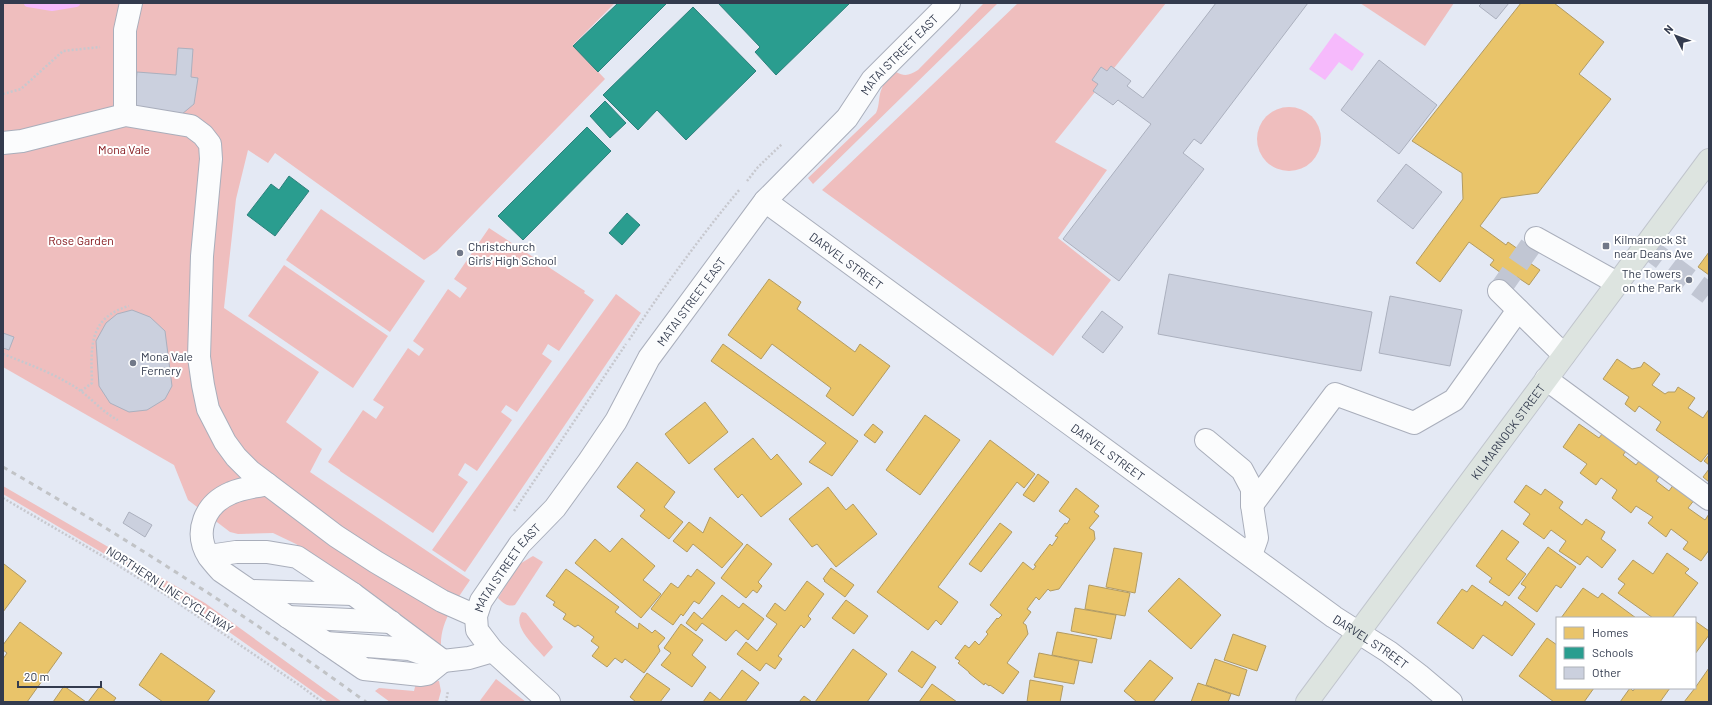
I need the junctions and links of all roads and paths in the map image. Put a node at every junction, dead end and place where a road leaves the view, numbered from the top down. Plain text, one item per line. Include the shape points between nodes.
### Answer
1 (131, 3) edge
2 (949, 3) edge
3 (125, 47) junction
4 (3, 94) edge
5 (125, 115) junction
6 (3, 143) edge
7 (1709, 160) edge
8 (765, 201) junction
9 (1536, 238) dead end
10 (1617, 283) junction
11 (1499, 291) dead end
12 (129, 306) dead end
13 (1518, 310) junction
14 (3, 354) edge
15 (1564, 355) junction
16 (1546, 379) junction
17 (81, 391) junction
18 (118, 420) dead end
19 (1206, 440) dead end
20 (267, 484) junction
21 (3, 498) edge
22 (1709, 499) edge
23 (1252, 505) junction
24 (1251, 555) junction
25 (209, 556) junction
26 (251, 591) junction
27 (353, 594) junction
28 (288, 617) junction
29 (391, 622) junction
30 (477, 623) junction
31 (1358, 632) junction
32 (493, 651) junction
33 (443, 661) junction
34 (322, 702) edge
35 (549, 702) edge
36 (1307, 702) edge
37 (1451, 702) edge

1 - 3 street via 125,30
2 - 8 street, MATAI STREET EAST via 872,80 847,118
3 - 4 path via 63,50 22,90
3 - 5 street
5 - 6 street via 22,141
5 - 20 street via 191,126 210,144 210,174 202,256 199,357 203,385 208,409 225,442 236,457
7 - 10 main road, KILMARNOCK STREET
8 - 24 street, DARVEL STREET
8 - 30 street, MATAI STREET EAST via 650,358 616,420 589,462 555,508 520,544 496,577 481,600
9 - 10 street
10 - 15 main road, KILMARNOCK STREET
11 - 13 street
12 - 17 path via 116,309 100,323 91,344 92,383
13 - 15 street
13 - 23 street via 1454,400 1414,423 1335,394 1282,476
14 - 17 path
15 - 16 main road, KILMARNOCK STREET
16 - 22 street
16 - 31 main road, KILMARNOCK STREET
17 - 18 path
19 - 23 street via 1242,470 1252,489
20 - 25 street via 231,493 213,506 202,522 202,534
20 - 30 street via 336,536
21 - 34 path, NORTHERN LINE CYCLEWAY via 169,597
23 - 24 street via 1257,538
24 - 31 street, DARVEL STREET
25 - 26 street via 221,571
25 - 27 street via 236,552 267,552 297,557
26 - 27 street
26 - 28 street
27 - 29 street
28 - 29 street
28 - 33 street via 364,669 421,675 427,674
29 - 33 street
30 - 32 street
31 - 36 main road, KILMARNOCK STREET
31 - 37 street, DARVEL STREET via 1406,665
32 - 33 street via 469,658
32 - 35 street

